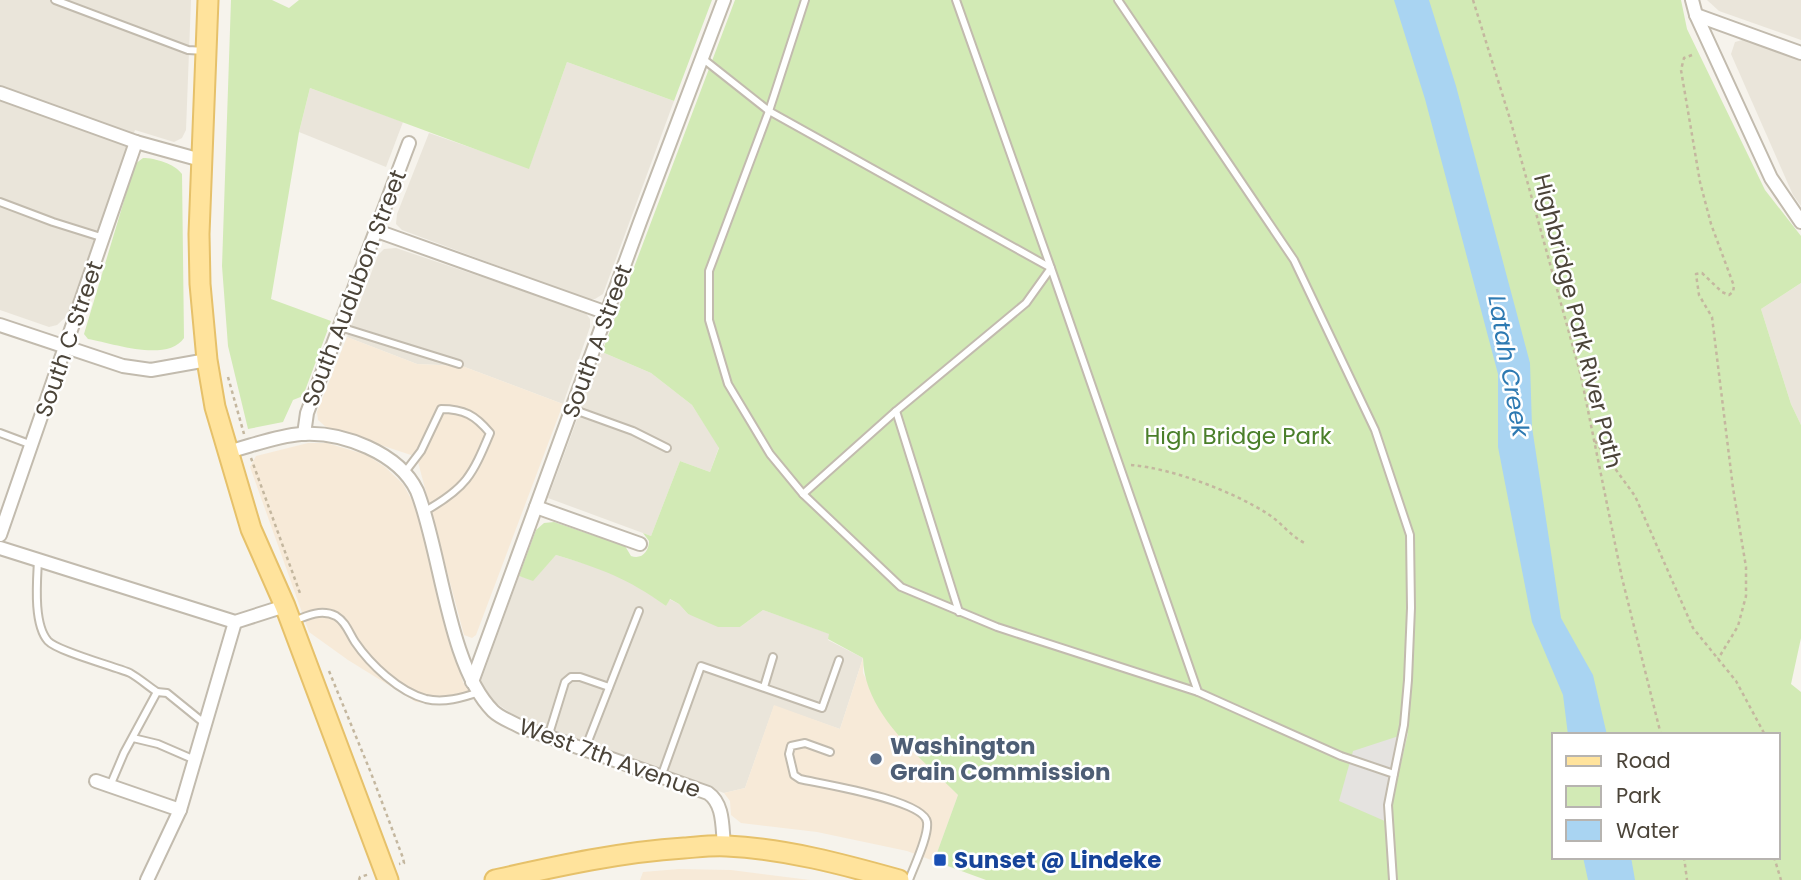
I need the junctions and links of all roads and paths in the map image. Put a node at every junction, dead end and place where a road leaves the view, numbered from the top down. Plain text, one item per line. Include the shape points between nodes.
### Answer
1 (55, 0) edge
2 (208, 0) edge
3 (724, 0) edge
4 (805, 0) edge
5 (956, 0) edge
6 (1118, 0) edge
7 (1473, 0) edge
8 (1692, 0) edge
9 (1696, 15) junction
10 (206, 51) junction
11 (1801, 53) edge
12 (1692, 55) dead end
13 (702, 58) junction
14 (0, 93) edge
15 (769, 111) junction
16 (136, 142) junction
17 (409, 143) dead end
18 (201, 160) junction
19 (0, 202) edge
20 (1801, 222) edge
21 (377, 231) junction
22 (104, 238) junction
23 (1051, 268) junction
24 (607, 313) junction
25 (0, 325) edge
26 (340, 327) junction
27 (66, 347) junction
28 (207, 360) junction
29 (458, 364) dead end
30 (227, 372) dead end
31 (572, 409) junction
32 (896, 411) junction
33 (243, 431) dead end
34 (0, 433) edge
35 (304, 434) junction
36 (1594, 439) junction
37 (32, 445) junction
38 (667, 447) dead end
39 (227, 452) junction
40 (253, 462) dead end
41 (1119, 464) junction
42 (405, 472) junction
43 (803, 494) junction
44 (536, 507) junction
45 (424, 512) junction
46 (0, 535) edge
47 (640, 544) dead end
48 (1307, 544) dead end
49 (0, 548) edge
50 (38, 560) junction
51 (639, 611) dead end
52 (959, 612) junction
53 (295, 614) junction
54 (235, 622) junction
55 (773, 657) dead end
56 (1718, 659) junction
57 (325, 660) dead end
58 (839, 660) dead end
59 (475, 687) junction
60 (609, 687) junction
61 (764, 687) junction
62 (157, 692) junction
63 (1198, 692) junction
64 (205, 724) junction
65 (1661, 733) edge
66 (1764, 733) edge
67 (548, 737) junction
68 (133, 738) junction
69 (585, 751) junction
70 (830, 751) dead end
71 (195, 760) junction
72 (1394, 774) junction
73 (662, 777) junction
74 (96, 781) dead end
75 (110, 786) junction
76 (180, 810) junction
77 (724, 845) junction
78 (1684, 859) edge
79 (1775, 859) edge
80 (404, 863) dead end
81 (147, 880) edge
82 (388, 880) edge
83 (495, 880) edge
84 (900, 880) edge
85 (909, 880) edge
86 (1393, 880) edge
87 (1688, 880) edge
88 (1781, 880) edge

1 - 10 lane via 187,50
2 - 10 main road
3 - 13 street, South A Street
4 - 15 lane
5 - 23 lane
6 - 72 lane via 1294,260 1376,430 1410,535 1408,680
7 - 36 path, Highbridge Park River Path via 1528,183
8 - 9 street
9 - 11 street
9 - 20 street via 1771,178
10 - 18 main road
12 - 56 path via 1684,58 1681,70 1687,116 1712,224 1734,286 1729,295 1702,273 1696,274 1699,295 1712,317 1746,567 1738,626
13 - 15 lane
13 - 24 street, South A Street
14 - 16 street
15 - 23 lane
15 - 43 lane via 709,271 709,320 728,384 770,454
16 - 18 street
16 - 22 street, South C Street
17 - 21 street, South Audubon Street
18 - 28 main road via 200,284
19 - 22 lane
21 - 24 street
21 - 26 street, South Audubon Street
22 - 27 street, South C Street
23 - 32 lane via 1026,303
23 - 41 lane
24 - 31 street, South A Street
25 - 27 street
26 - 29 lane
26 - 35 street, South Audubon Street via 305,418
27 - 28 street via 150,370
27 - 37 street, South C Street
28 - 39 main road
30 - 33 path
31 - 38 lane
31 - 44 street, South A Street
32 - 43 lane
32 - 52 lane
34 - 37 lane
35 - 39 street
35 - 42 street via 334,437 367,448
36 - 56 path via 1635,496 1693,628
36 - 65 path, Highbridge Park River Path
37 - 46 street, South C Street
39 - 53 main road via 251,528
40 - 53 path
41 - 48 path via 1154,467 1232,496 1270,516
41 - 63 lane
42 - 45 street
42 - 45 lane via 441,409 459,409 490,433 463,486
43 - 52 lane via 901,587
44 - 47 street
44 - 59 street, South A Street
45 - 59 street
49 - 50 street
50 - 54 street
50 - 62 lane via 40,622 48,641 132,674
51 - 60 lane
52 - 63 lane
53 - 54 street
53 - 59 lane via 321,612 336,617 389,678 425,698 464,697
53 - 82 main road
54 - 64 street
55 - 61 lane
56 - 66 path via 1736,681
57 - 80 path
58 - 61 lane via 822,708
59 - 67 street, West 7th Avenue via 494,712
60 - 67 lane via 571,677 560,693
60 - 69 lane
61 - 73 lane via 701,666
62 - 64 lane via 167,693
62 - 68 lane
63 - 72 lane via 1341,756
64 - 71 street
67 - 69 street, West 7th Avenue
68 - 71 lane
68 - 75 lane
69 - 73 street, West 7th Avenue
70 - 85 lane via 805,743 792,746 789,754 794,775 898,801 923,813 926,831
71 - 76 street
72 - 86 lane via 1388,805
73 - 77 street, West 7th Avenue via 716,799
74 - 75 street
75 - 76 street
76 - 81 street
77 - 83 main road via 608,856
77 - 84 main road via 824,859
78 - 87 path
79 - 88 path

